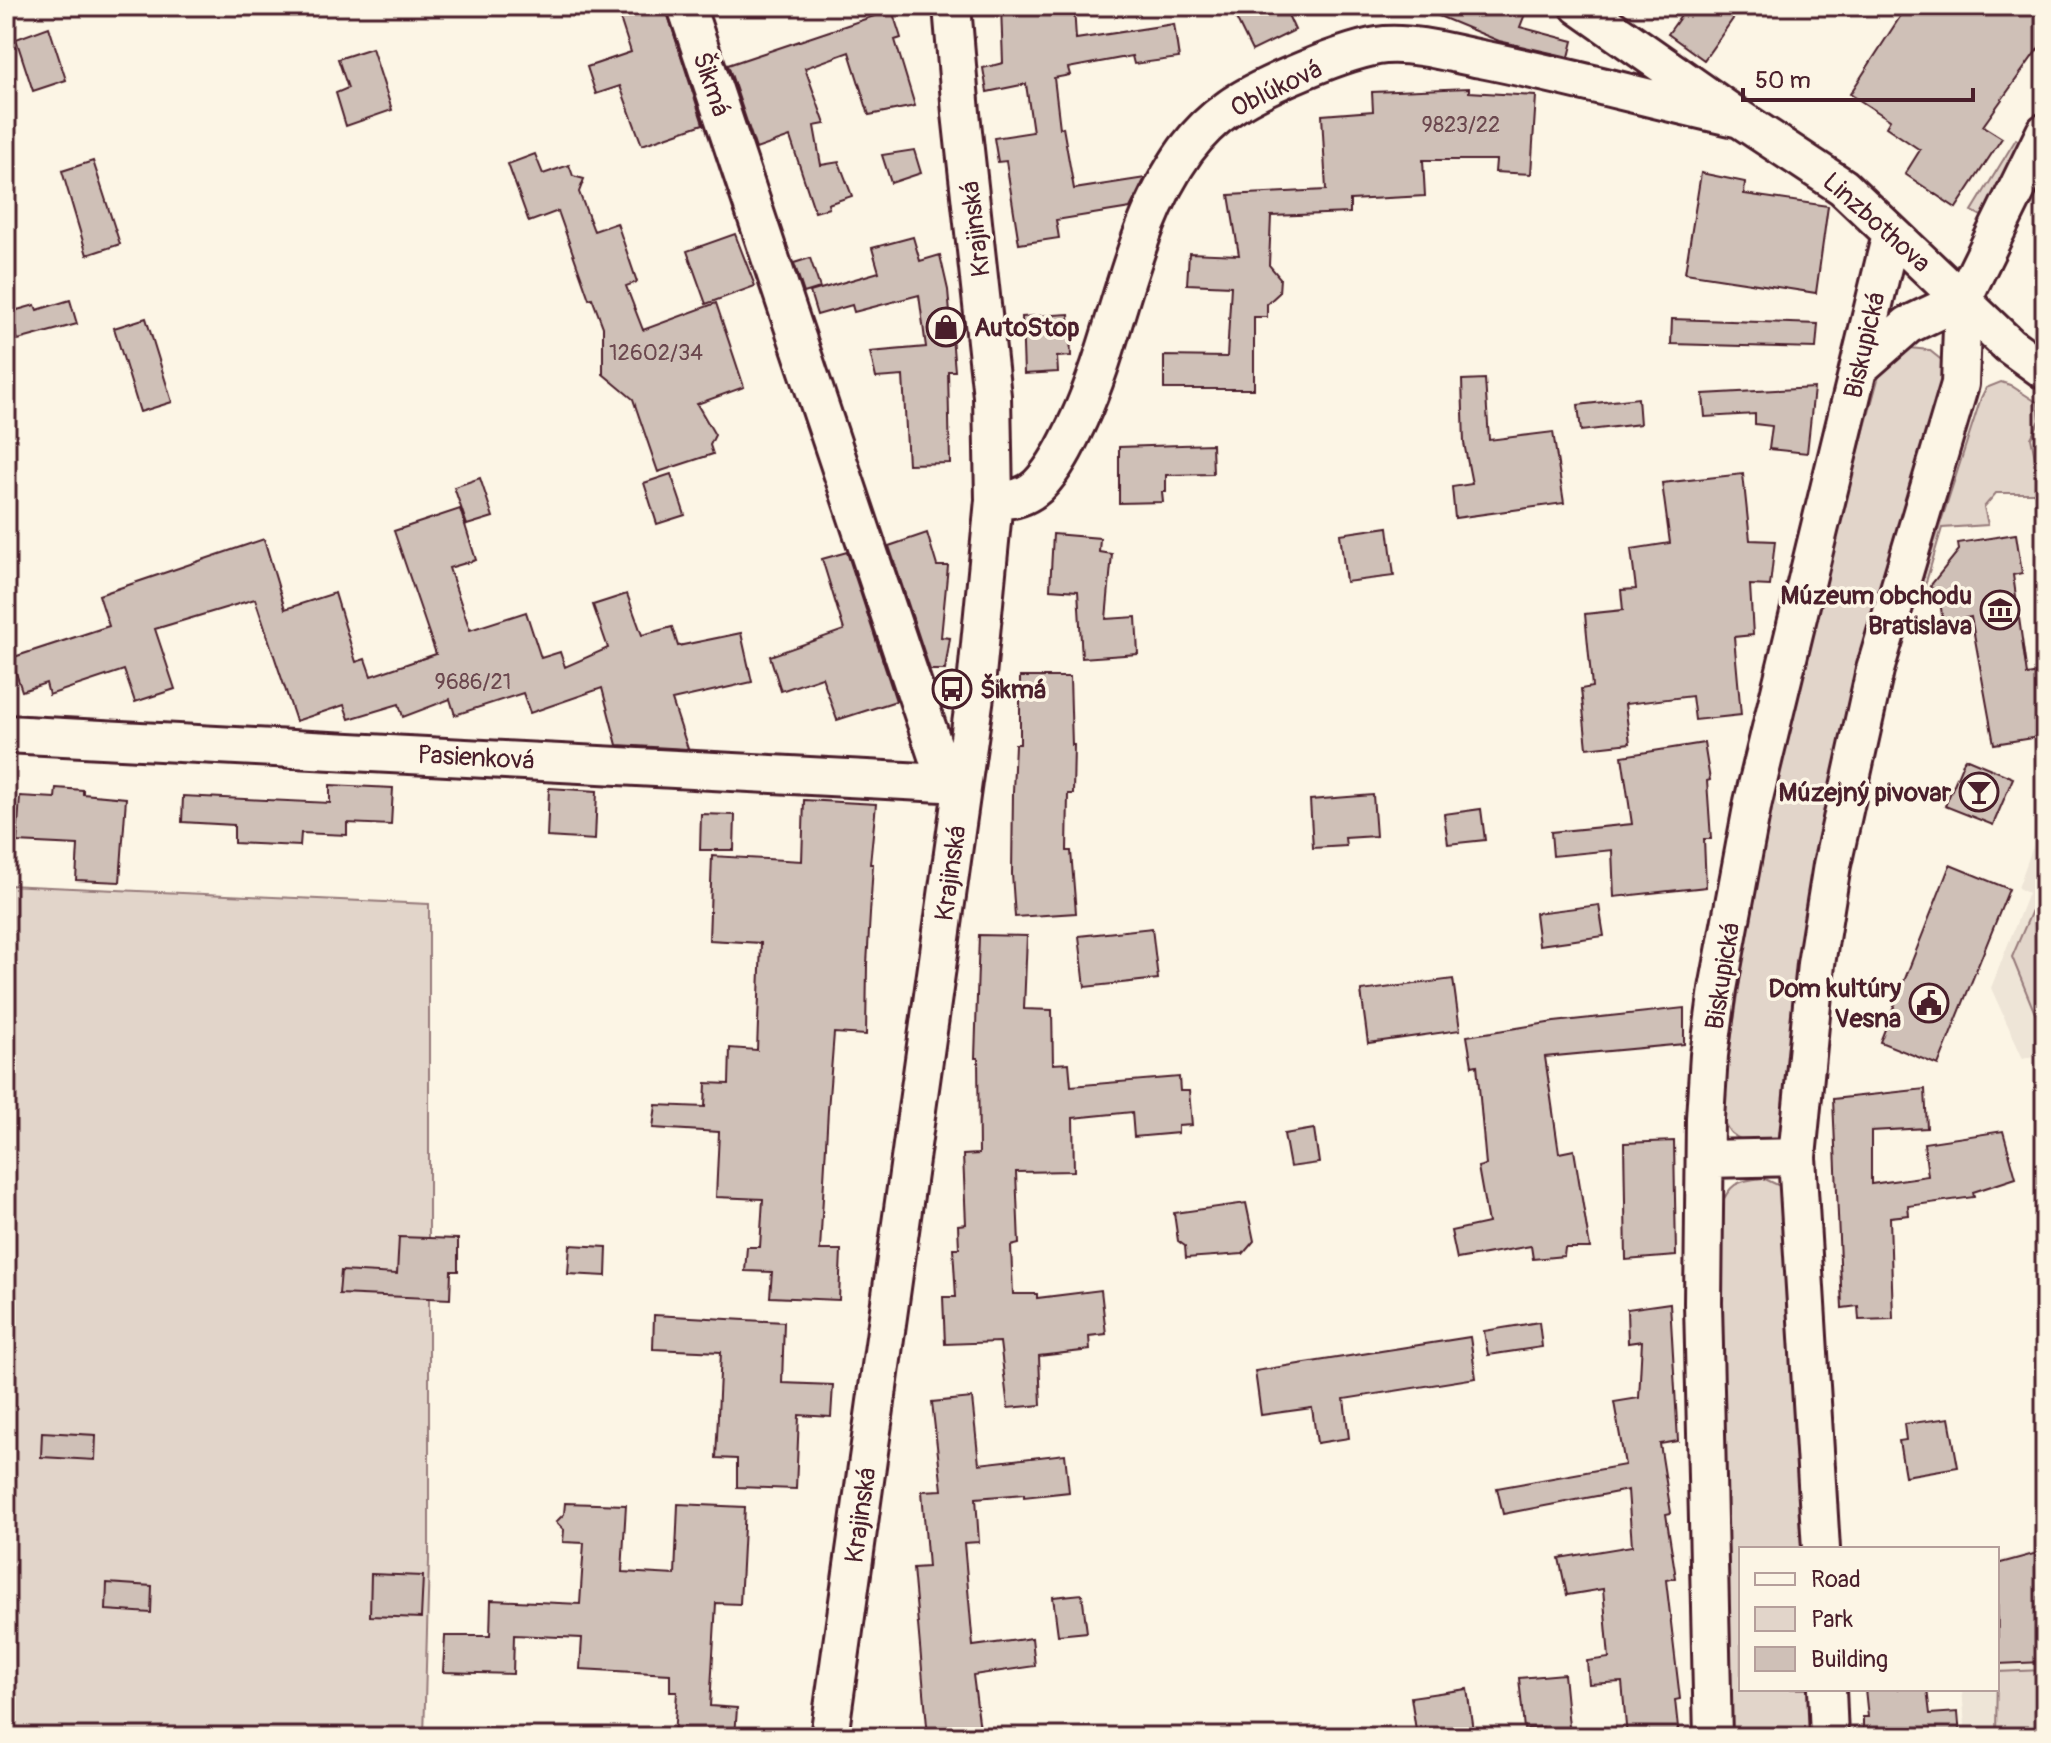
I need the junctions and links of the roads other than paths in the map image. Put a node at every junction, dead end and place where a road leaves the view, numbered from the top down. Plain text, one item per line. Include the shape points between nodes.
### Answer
1 (686, 6) edge
2 (952, 6) edge
3 (1579, 6) edge
4 (1740, 119) junction
5 (2045, 132) edge
6 (1891, 234) junction
7 (1963, 299) junction
8 (1859, 368) junction
9 (2045, 371) edge
10 (994, 500) junction
11 (6, 734) edge
12 (954, 783) junction
13 (1797, 1157) junction
14 (1705, 1159) junction
15 (1821, 1547) edge
16 (1827, 1691) edge
17 (829, 1737) edge
18 (1713, 1737) edge
19 (1829, 1737) edge

1 - 12 street, Šikmá
2 - 10 street, Krajinská via 992,396
3 - 4 street, Linzbothova
4 - 6 street, Linzbothova via 1843,187
4 - 10 street, Oblúková via 1406,44 1368,47 1248,97 1196,138 1168,177 1134,260 1095,381 1055,464 1031,491 1011,501
5 - 7 street
6 - 7 street, Linzbothova
6 - 8 street, Biskupická
7 - 8 street via 1908,325
7 - 9 street, Linzbothova via 2009,345
7 - 13 street via 1960,384 1875,670 1832,865 1816,964
8 - 14 street, Biskupická via 1753,802 1709,1055
10 - 12 street, Krajinská via 975,696
11 - 12 street, Pasienková
12 - 17 street, Krajinská
13 - 14 street
13 - 15 street
14 - 18 street, Biskupická
16 - 19 street

